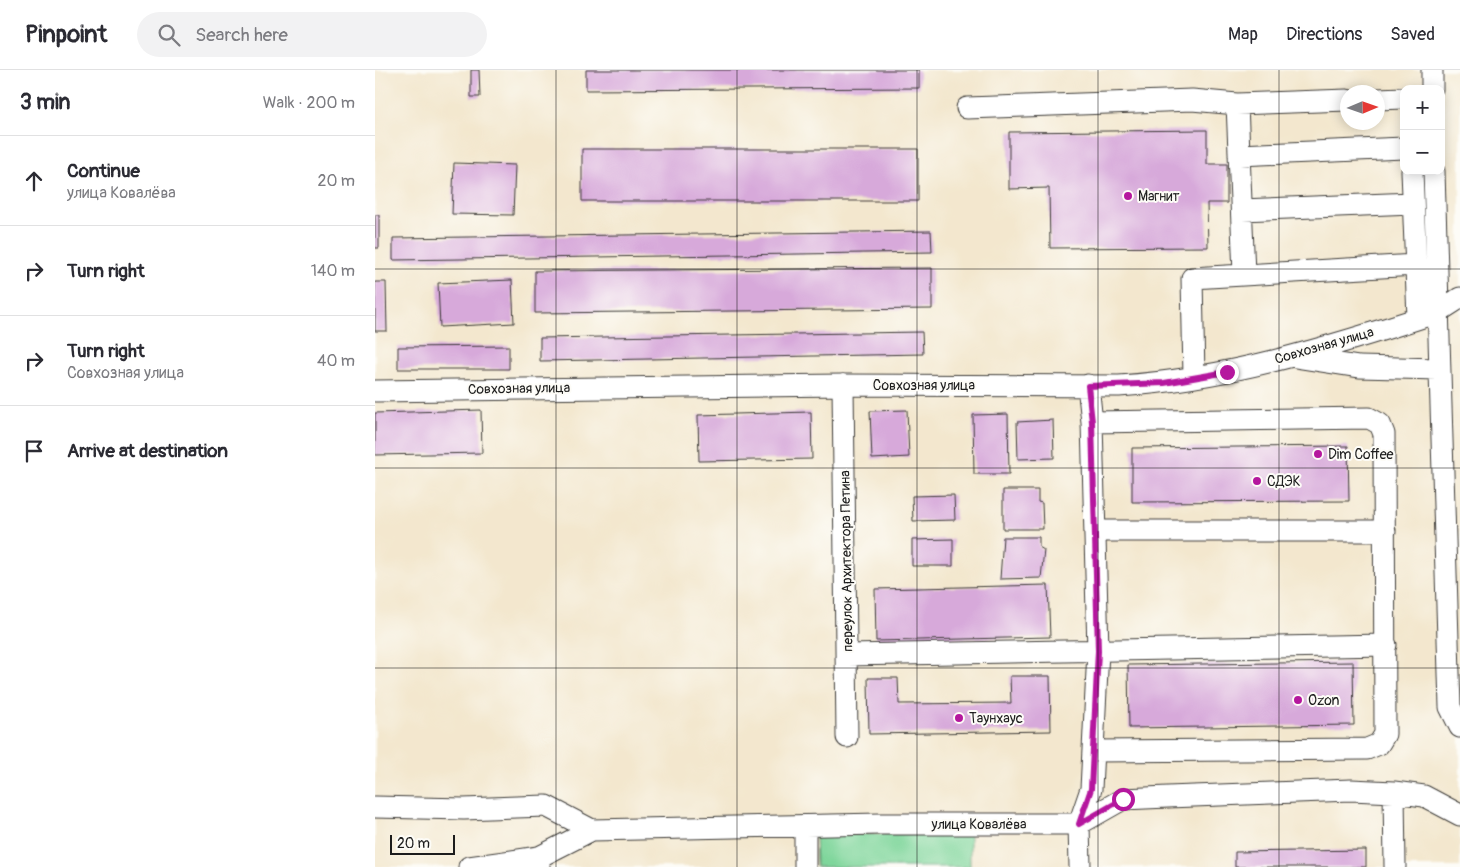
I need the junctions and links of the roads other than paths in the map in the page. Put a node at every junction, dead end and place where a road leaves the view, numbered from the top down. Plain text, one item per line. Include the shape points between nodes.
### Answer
1 (1432, 70) edge
2 (1432, 85) edge
3 (1400, 98) edge
4 (1385, 99) edge
5 (1340, 100) edge
6 (1237, 104) junction
7 (967, 108) dead end
8 (1400, 148) edge
9 (1239, 154) junction
10 (1412, 175) edge
11 (1435, 175) edge
12 (1413, 203) junction
13 (1242, 210) junction
14 (1415, 265) junction
15 (1244, 274) junction
16 (1460, 298) edge
17 (1428, 315) junction
18 (1289, 356) junction
19 (1439, 369) junction
20 (1194, 378) junction
21 (843, 385) junction
22 (1088, 386) junction
23 (375, 391) edge
24 (1092, 422) junction
25 (1095, 531) junction
26 (1385, 531) junction
27 (1386, 645) junction
28 (1098, 651) junction
29 (848, 656) junction
30 (1460, 727) edge
31 (847, 737) dead end
32 (1094, 752) junction
33 (1394, 792) junction
34 (375, 807) edge
35 (1460, 815) edge
36 (1079, 824) junction
37 (805, 826) junction
38 (592, 830) junction
39 (539, 862) edge
40 (469, 867) edge
41 (805, 867) edge
42 (1080, 867) edge
43 (1395, 867) edge

1 - 2 street
3 - 4 street
5 - 6 street
6 - 7 street via 1192,100
6 - 9 street
8 - 9 street
9 - 13 street
10 - 12 street
11 - 17 street
12 - 13 street
12 - 14 street
13 - 15 street
14 - 15 street
14 - 17 street
15 - 20 street via 1192,278
16 - 17 street, Совхозная улица
17 - 18 street, Совхозная улица
17 - 19 street
18 - 19 street via 1359,367
18 - 20 street, Совхозная улица
19 - 30 street via 1450,706
20 - 22 street, Совхозная улица via 1164,383
21 - 22 street, Совхозная улица
21 - 23 street, Совхозная улица
21 - 29 street, переулок Архитектора Петина
22 - 24 street
24 - 25 street
24 - 26 street via 1369,418 1379,424 1384,434
25 - 26 street
25 - 28 street
26 - 27 street
27 - 28 street
27 - 32 street via 1385,734 1379,744 1367,749
28 - 29 street
28 - 32 street
29 - 31 street, переулок Архитектора Петина
32 - 36 street via 1091,789
33 - 35 street, улица Ковалёва via 1424,796
33 - 36 street, улица Ковалёва via 1351,790 1123,799
33 - 43 street
34 - 38 street via 464,809 546,806
36 - 37 street, улица Ковалёва
36 - 42 street
37 - 38 street, улица Ковалёва
37 - 41 street
38 - 39 street, улица Ковалёва
39 - 40 street, улица Ковалёва

